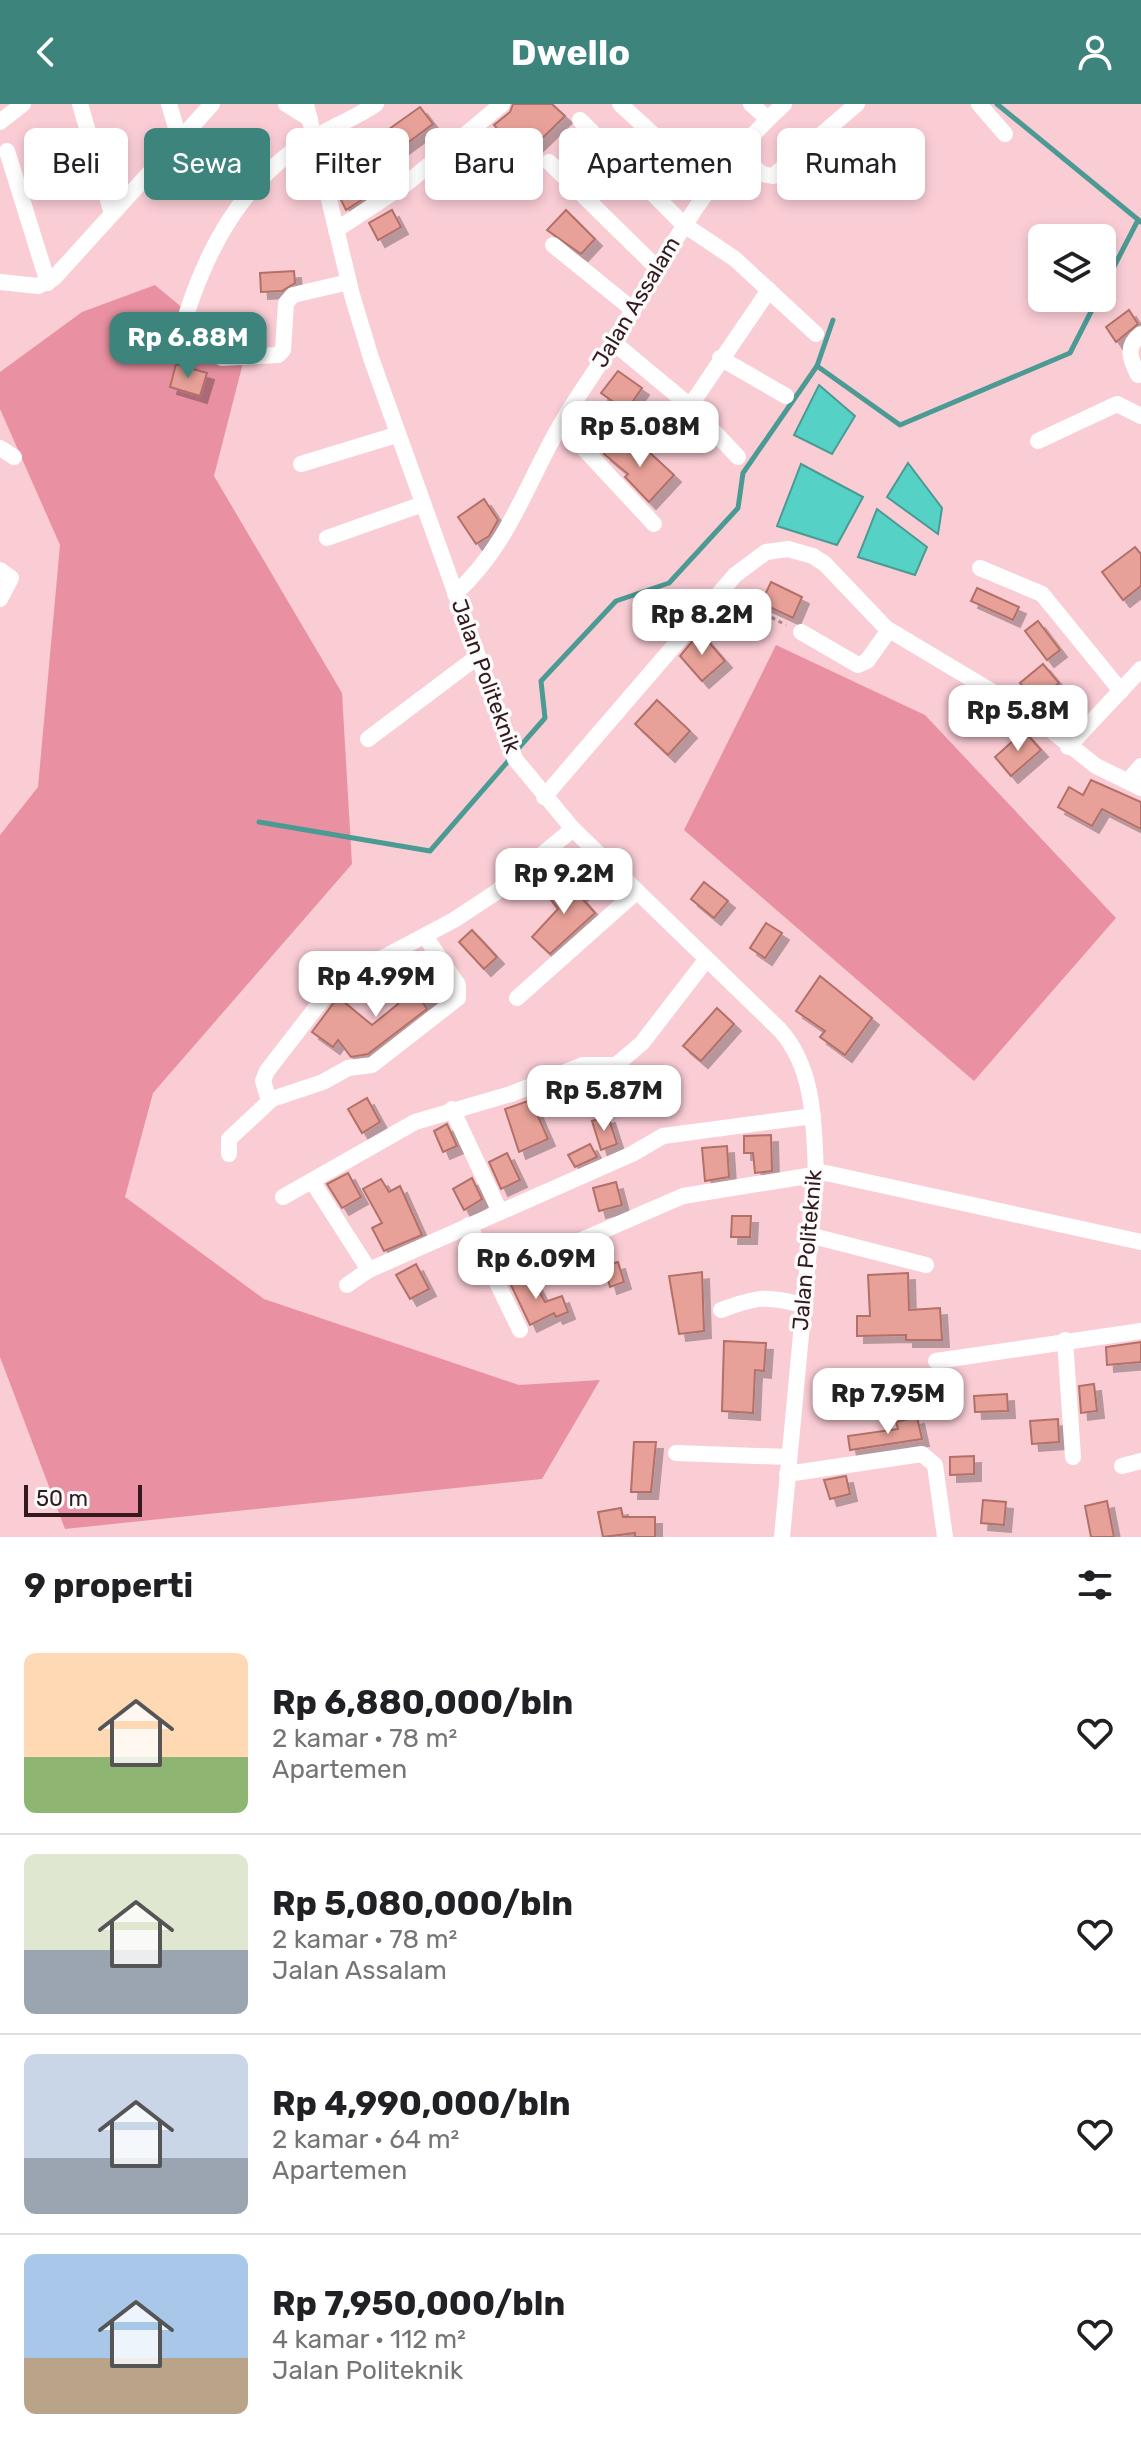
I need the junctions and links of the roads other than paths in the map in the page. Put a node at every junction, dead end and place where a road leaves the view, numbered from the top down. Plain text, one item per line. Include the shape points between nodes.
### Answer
1 (23, 104) edge
2 (80, 104) edge
3 (169, 104) edge
4 (212, 104) edge
5 (286, 104) edge
6 (376, 104) edge
7 (502, 104) edge
8 (620, 104) edge
9 (751, 104) edge
10 (784, 104) edge
11 (857, 104) edge
12 (979, 104) edge
13 (352, 111) edge
14 (308, 112) edge
15 (768, 119) junction
16 (580, 120) dead end
17 (0, 122) edge
18 (176, 128) edge
19 (189, 128) edge
20 (328, 128) edge
21 (646, 128) edge
22 (760, 128) edge
23 (1005, 134) dead end
24 (7, 151) dead end
25 (286, 157) edge
26 (549, 162) dead end
27 (761, 173) edge
28 (144, 178) edge
29 (330, 200) edge
30 (701, 200) edge
31 (112, 214) junction
32 (683, 224) junction
33 (336, 230) junction
34 (553, 245) dead end
35 (656, 267) junction
36 (0, 282) edge
37 (349, 282) junction
38 (48, 283) junction
39 (769, 290) junction
40 (632, 309) junction
41 (816, 334) dead end
42 (1141, 334) edge
43 (178, 342) dead end
44 (613, 342) junction
45 (222, 358) dead end
46 (720, 358) junction
47 (1138, 375) dead end
48 (786, 396) dead end
49 (690, 406) junction
50 (1141, 416) edge
51 (561, 424) junction
52 (396, 435) junction
53 (1038, 441) dead end
54 (738, 457) dead end
55 (301, 464) dead end
56 (423, 504) junction
57 (654, 524) dead end
58 (327, 538) dead end
59 (980, 568) dead end
60 (0, 570) edge
61 (455, 594) junction
62 (0, 599) edge
63 (886, 628) junction
64 (801, 632) road end
65 (477, 657) junction
66 (1141, 669) edge
67 (1121, 691) junction
68 (368, 739) dead end
69 (1068, 747) junction
70 (1141, 766) edge
71 (1134, 785) edge
72 (544, 797) junction
73 (573, 829) junction
74 (635, 893) junction
75 (425, 936) junction
76 (706, 960) junction
77 (517, 998) dead end
78 (269, 1101) junction
79 (452, 1109) junction
80 (813, 1116) junction
81 (229, 1154) dead end
82 (816, 1175) junction
83 (312, 1181) junction
84 (283, 1197) dead end
85 (500, 1212) junction
86 (469, 1225) junction
87 (809, 1235) junction
88 (1141, 1242) edge
89 (926, 1265) dead end
90 (369, 1270) junction
91 (494, 1278) junction
92 (347, 1285) dead end
93 (803, 1305) junction
94 (721, 1310) dead end
95 (520, 1330) dead end
96 (1141, 1331) edge
97 (1065, 1340) junction
98 (936, 1361) dead end
99 (676, 1453) dead end
100 (1073, 1457) dead end
101 (1141, 1461) edge
102 (787, 1466) junction
103 (1122, 1466) dead end
104 (941, 1536) edge
105 (782, 1537) edge

1 - 17 street
2 - 31 street
3 - 18 street
4 - 19 street
5 - 14 street
6 - 13 street
7 - 33 street via 406,184
8 - 21 street
9 - 15 street
10 - 15 street, Jalan Assalam
11 - 27 street via 773,176
12 - 23 street
13 - 20 street
15 - 22 street, Jalan Assalam
16 - 32 street
24 - 38 street
25 - 43 street via 225,226 198,276
26 - 35 street
28 - 31 street
29 - 33 street, Jalan Politeknik
30 - 32 street, Jalan Assalam
31 - 38 street
32 - 35 street, Jalan Assalam
32 - 39 street
33 - 37 street, Jalan Politeknik
34 - 40 street
35 - 40 street, Jalan Assalam
36 - 38 street
37 - 45 street via 293,295 286,303 283,350 278,355
37 - 52 street, Jalan Politeknik
39 - 41 street
39 - 46 street
40 - 44 street, Jalan Assalam
42 - 47 street via 1130,351
44 - 49 street
44 - 51 street, Jalan Assalam
46 - 48 street
46 - 49 street
49 - 54 street
50 - 53 street via 1117,404
51 - 57 street
51 - 61 street, Jalan Assalam via 505,537
52 - 55 street
52 - 56 street, Jalan Politeknik
56 - 58 street
56 - 61 street, Jalan Politeknik
59 - 67 street via 1042,594
60 - 62 street via 11,578
61 - 65 street, Jalan Politeknik
63 - 64 street via 867,661 858,665
63 - 69 street via 1033,716
63 - 72 street via 825,564 801,550 766,552 725,588
65 - 68 street
65 - 72 street, Jalan Politeknik via 513,755
66 - 67 street
67 - 69 street
69 - 71 street
70 - 71 street
72 - 73 street, Jalan Politeknik
73 - 74 street, Jalan Politeknik
73 - 75 street via 495,893
74 - 76 street, Jalan Politeknik
74 - 77 street
75 - 78 street via 335,983 267,1071 263,1081
75 - 78 street via 458,985 458,998 372,1065 348,1068
76 - 79 street via 642,1043 616,1065 583,1065 511,1094
76 - 80 street, Jalan Politeknik via 789,1040
78 - 81 street via 229,1139
79 - 83 street via 415,1122
79 - 85 street
80 - 82 street, Jalan Politeknik
80 - 85 street via 663,1136
82 - 87 street, Jalan Politeknik
82 - 88 street via 839,1174
82 - 91 street via 683,1196
83 - 84 street
83 - 90 street
85 - 86 street
86 - 90 street
86 - 91 street
87 - 89 street
87 - 93 street, Jalan Politeknik
90 - 92 street
91 - 95 street
93 - 94 street via 758,1297
93 - 102 street, Jalan Politeknik
96 - 97 street
97 - 98 street
97 - 100 street
99 - 102 street
101 - 103 street
102 - 104 street via 922,1454 935,1465
102 - 105 street, Jalan Politeknik

